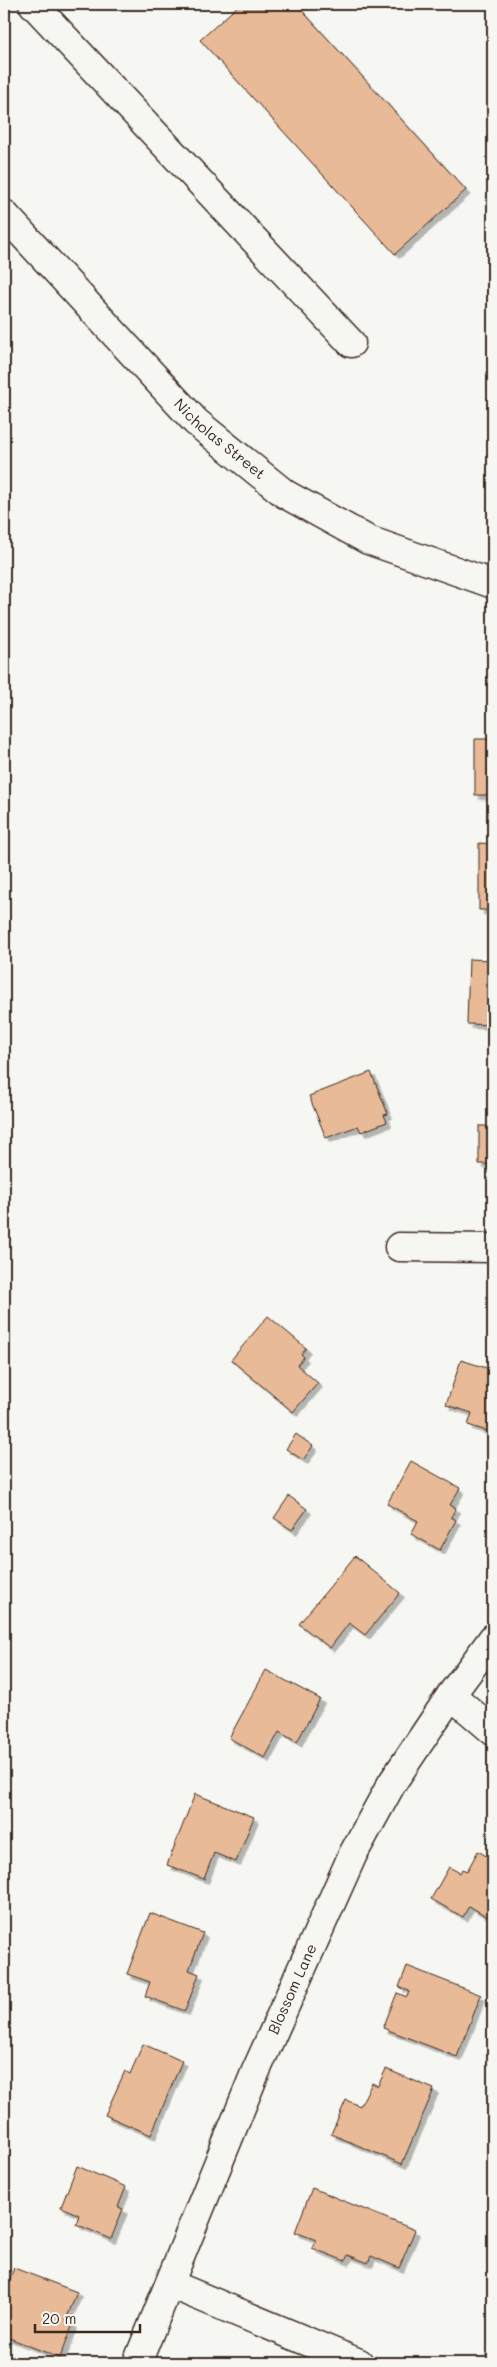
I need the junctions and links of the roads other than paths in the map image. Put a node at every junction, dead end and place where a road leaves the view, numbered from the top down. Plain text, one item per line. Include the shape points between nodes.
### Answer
1 (33, 4) edge
2 (4, 214) edge
3 (351, 343) dead end
4 (493, 584) edge
5 (399, 1247) dead end
6 (493, 1248) edge
7 (493, 1638) edge
8 (451, 1695) junction
9 (493, 1731) edge
10 (170, 2284) junction
11 (137, 2363) edge
12 (359, 2363) edge

1 - 3 street
2 - 4 street, Nicholas Street via 196,422 285,494 368,540
5 - 6 street
7 - 8 street, Blossom Lane
8 - 9 street
8 - 10 street, Blossom Lane via 392,1783 353,1854 255,2073
10 - 11 street, Blossom Lane
10 - 12 street

